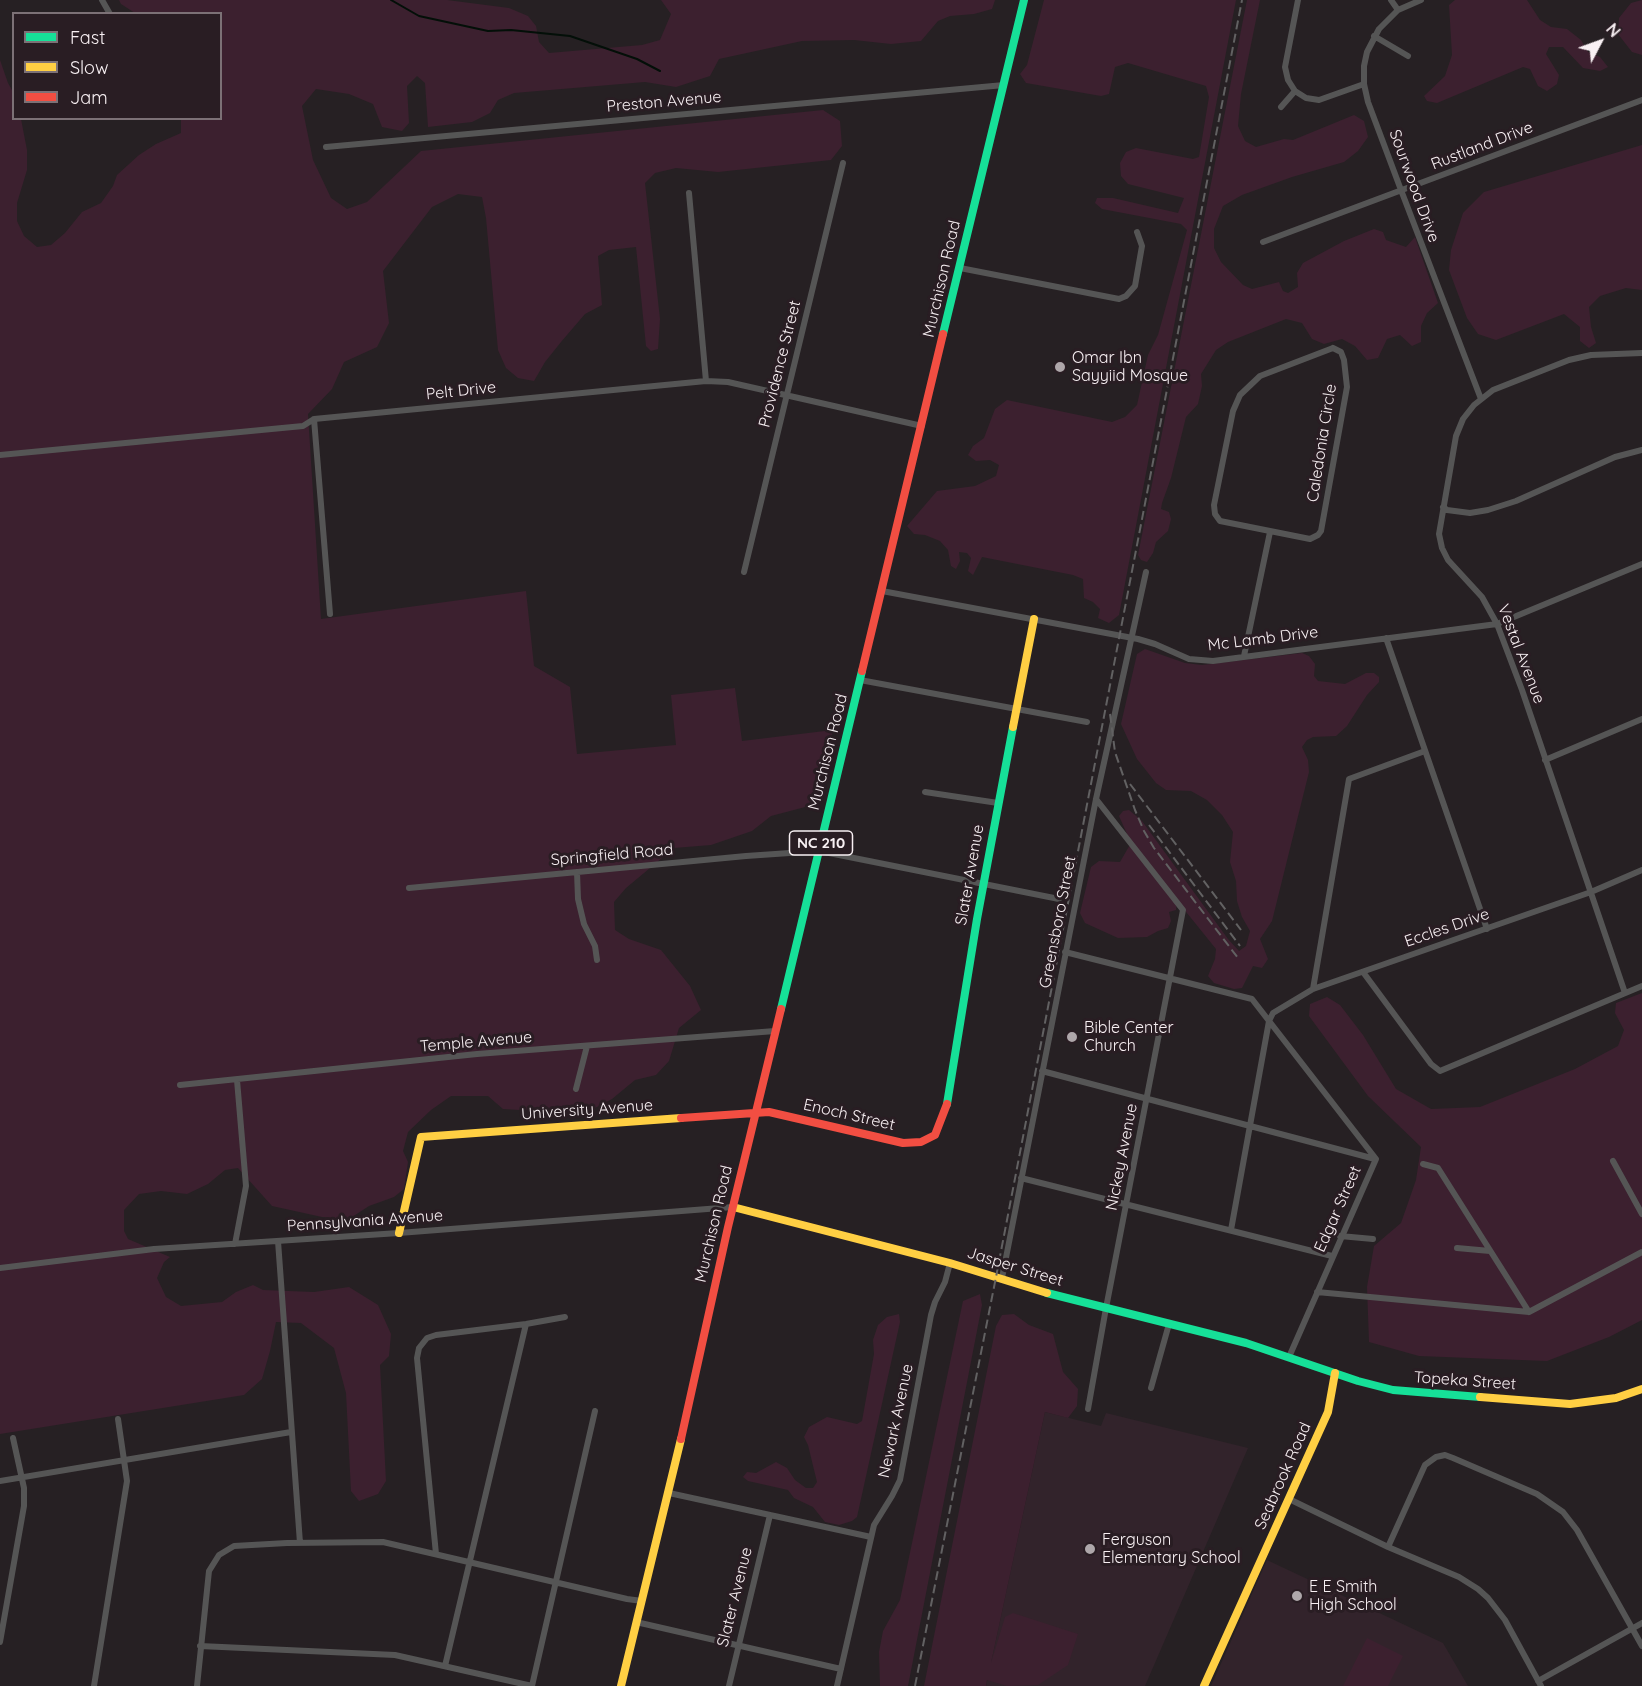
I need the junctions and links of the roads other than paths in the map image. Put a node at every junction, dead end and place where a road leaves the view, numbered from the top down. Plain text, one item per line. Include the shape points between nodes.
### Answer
1 (1024, 0) edge
2 (1298, 0) edge
3 (1391, 0) edge
4 (1421, 0) edge
5 (1398, 10) junction
6 (1374, 36) junction
7 (1408, 56) dead end
8 (1364, 84) junction
9 (1004, 85) junction
10 (1295, 91) junction
11 (1642, 100) edge
12 (1281, 107) dead end
13 (327, 147) dead end
14 (843, 163) dead end
15 (1401, 190) junction
16 (689, 193) dead end
17 (1137, 232) dead end
18 (1263, 242) dead end
19 (960, 268) junction
20 (1642, 353) edge
21 (706, 381) junction
22 (787, 395) junction
23 (1481, 399) junction
24 (314, 419) junction
25 (922, 426) junction
26 (1642, 450) edge
27 (0, 455) edge
28 (1443, 507) junction
29 (1270, 532) junction
30 (1642, 564) edge
31 (744, 572) dead end
32 (1146, 572) dead end
33 (882, 591) junction
34 (330, 614) dead end
35 (1034, 619) junction
36 (1497, 624) junction
37 (1132, 638) junction
38 (1386, 638) junction
39 (1244, 656) junction
40 (861, 680) junction
41 (1017, 709) junction
42 (1642, 719) edge
43 (1086, 722) dead end
44 (1425, 751) junction
45 (1545, 760) junction
46 (925, 792) dead end
47 (1096, 799) junction
48 (998, 803) junction
49 (819, 851) junction
50 (1642, 870) edge
51 (577, 872) junction
52 (983, 885) junction
53 (409, 888) dead end
54 (1590, 892) junction
55 (1059, 900) dead end
56 (1487, 928) junction
57 (1065, 952) junction
58 (597, 960) dead end
59 (1364, 972) junction
60 (1170, 979) junction
61 (1642, 986) edge
62 (1313, 989) junction
63 (1625, 993) junction
64 (1269, 1022) junction
65 (775, 1031) junction
66 (587, 1046) junction
67 (1042, 1071) junction
68 (237, 1080) junction
69 (180, 1085) dead end
70 (576, 1089) dead end
71 (1146, 1098) junction
72 (756, 1113) junction
73 (1250, 1125) junction
74 (935, 1135) joint
75 (1376, 1159) junction
76 (1613, 1161) dead end
77 (1423, 1164) dead end
78 (1022, 1178) junction
79 (1127, 1204) junction
80 (733, 1207) junction
81 (1642, 1214) edge
82 (1230, 1230) junction
83 (399, 1233) junction
84 (1340, 1236) junction
85 (1373, 1239) dead end
86 (278, 1241) junction
87 (235, 1244) junction
88 (1457, 1248) dead end
89 (1490, 1251) junction
90 (1642, 1252) edge
91 (1332, 1256) junction
92 (950, 1263) junction
93 (0, 1268) edge
94 (1002, 1278) junction
95 (1317, 1292) junction
96 (1106, 1308) junction
97 (1529, 1312) junction
98 (565, 1317) dead end
99 (526, 1324) junction
100 (1169, 1324) junction
101 (1288, 1357) junction
102 (1335, 1373) junction
103 (1151, 1388) dead end
104 (1642, 1389) edge
105 (1088, 1409) dead end
106 (595, 1411) dead end
107 (118, 1419) dead end
108 (291, 1432) junction
109 (13, 1438) dead end
110 (125, 1459) junction
111 (22, 1477) junction
112 (0, 1481) edge
113 (669, 1493) junction
114 (1289, 1499) junction
115 (770, 1515) junction
116 (871, 1537) junction
117 (300, 1543) junction
118 (1388, 1547) junction
119 (436, 1554) junction
120 (470, 1562) junction
121 (556, 1582) junction
122 (642, 1601) junction
123 (636, 1622) junction
124 (1642, 1623) edge
125 (1632, 1628) junction
126 (0, 1642) edge
127 (200, 1646) junction
128 (738, 1646) junction
129 (1642, 1646) edge
130 (446, 1666) junction
131 (841, 1669) junction
132 (1540, 1683) edge
133 (94, 1686) edge
134 (197, 1686) edge
135 (532, 1686) edge
136 (621, 1686) edge
137 (729, 1686) edge
138 (837, 1686) edge
139 (1204, 1686) edge

1 - 9 street, Murchison Road / NC 210
2 - 10 street via 1285,67
3 - 5 street
4 - 5 street, Sourwood Drive
5 - 6 street, Sourwood Drive
6 - 7 street
6 - 8 street, Sourwood Drive via 1364,66
8 - 10 street via 1319,100
8 - 15 street, Sourwood Drive
9 - 13 street, Preston Avenue
9 - 19 street, Murchison Road / NC 210
10 - 12 street
11 - 15 street, Rustland Drive
14 - 22 street, Providence Street
15 - 18 street, Rustland Drive
15 - 23 street, Sourwood Drive
16 - 21 street
17 - 19 street via 1142,246 1135,286 1119,299
19 - 25 street, Murchison Road / NC 210
20 - 23 street, Vestal Avenue via 1578,357 1493,390
21 - 22 street, Pelt Drive
21 - 24 street, Pelt Drive
22 - 25 street, Pelt Drive
22 - 31 street, Providence Street
23 - 28 street, Vestal Avenue via 1458,427
24 - 27 street, Pelt Drive via 303,426
24 - 34 street
25 - 33 street, Murchison Road / NC 210
26 - 28 street via 1615,457 1488,510 1470,513
28 - 36 street, Vestal Avenue via 1439,534 1443,552 1482,597
29 - 29 street, Caledonia Circle via 1310,538 1321,531 1347,387 1344,360 1335,348 1260,376 1236,403 1215,514 1224,524
29 - 39 street
30 - 36 street, Mc Lamb Drive
32 - 37 street, Greensboro Street
33 - 35 street, Mc Lamb Drive
33 - 40 street, Murchison Road / NC 210
35 - 37 street, Mc Lamb Drive
35 - 41 street, Slater Avenue
36 - 38 street, Mc Lamb Drive
36 - 45 street, Vestal Avenue
37 - 39 street, Mc Lamb Drive via 1189,659 1213,661
37 - 47 street, Greensboro Street
38 - 39 street, Mc Lamb Drive
38 - 44 street
40 - 41 street
40 - 49 street, Murchison Road / NC 210
41 - 43 street
41 - 48 street, Slater Avenue
42 - 45 street
44 - 56 street
44 - 62 street via 1349,779
45 - 54 street, Vestal Avenue
46 - 48 street
47 - 57 street, Greensboro Street
47 - 60 street, Nickey Avenue via 1183,910
48 - 52 street, Slater Avenue
49 - 51 street, Springfield Road
49 - 52 street, Springfield Road
49 - 65 street, Murchison Road / NC 210
50 - 54 street, Eccles Drive
51 - 53 street, Springfield Road
51 - 58 street via 578,899
52 - 55 street, Springfield Road
52 - 74 street, Slater Avenue via 946,1111
54 - 56 street, Eccles Drive
54 - 63 street, Vestal Avenue
56 - 59 street, Eccles Drive
57 - 60 street
57 - 67 street, Greensboro Street
59 - 62 street, Eccles Drive
59 - 63 street via 1440,1071
60 - 64 street, Edgar Street via 1252,999
60 - 71 street, Nickey Avenue
61 - 63 street
62 - 64 street, Eccles Drive via 1273,1013
64 - 73 street
64 - 75 street, Edgar Street
65 - 66 street, Temple Avenue
65 - 72 street, Murchison Road / NC 210
66 - 68 street, Temple Avenue
66 - 70 street
67 - 71 street
67 - 78 street, Greensboro Street
68 - 69 street, Temple Avenue
68 - 87 street via 246,1186
71 - 73 street
71 - 79 street, Nickey Avenue
72 - 74 street, Enoch Street via 769,1112 903,1143 921,1142
72 - 80 street, Murchison Road / NC 210
72 - 83 street, University Avenue via 421,1137
73 - 75 street
73 - 82 street
75 - 84 street, Edgar Street
76 - 81 street
77 - 89 street via 1438,1168
78 - 79 street
78 - 94 street, Greensboro Street
79 - 82 street
79 - 96 street, Nickey Avenue
80 - 83 street, Pennsylvania Avenue
80 - 92 street, Jasper Street
80 - 113 street, Murchison Road / NC 210
82 - 91 street
83 - 86 street, Pennsylvania Avenue
84 - 85 street
84 - 91 street, Edgar Street
86 - 87 street, Pennsylvania Avenue
86 - 108 street
87 - 93 street, Pennsylvania Avenue via 154,1249
88 - 89 street
89 - 97 street
90 - 97 street
91 - 95 street, Edgar Street
92 - 94 street, Jasper Street
92 - 116 street, Newark Avenue via 931,1315 900,1480
94 - 96 street, Jasper Street
95 - 97 street
95 - 101 street, Edgar Street
96 - 100 street, Jasper Street
96 - 105 street, Nickey Avenue
98 - 99 street
99 - 119 street via 436,1335 427,1338 419,1348
99 - 120 street
100 - 101 street, Jasper Street
100 - 103 street
101 - 102 street, Topeka Street
102 - 104 street, Topeka Street via 1394,1390 1570,1404 1606,1400
102 - 114 street, Seabrook Road via 1331,1403
106 - 121 street
107 - 110 street
108 - 110 street
108 - 117 street
109 - 111 street
110 - 111 street
110 - 133 street via 127,1481
111 - 112 street
111 - 126 street via 24,1506
113 - 115 street
113 - 122 street, Murchison Road / NC 210
114 - 118 street
114 - 139 street, Seabrook Road
115 - 116 street
115 - 128 street, Slater Avenue
116 - 131 street, Newark Avenue
117 - 119 street via 383,1542
117 - 127 street via 243,1544 219,1555 208,1576
118 - 125 street via 1425,1465 1436,1457 1449,1456 1537,1494 1563,1512 1578,1530
118 - 132 street via 1459,1577 1483,1594 1505,1620
119 - 120 street
120 - 121 street
120 - 130 street
121 - 122 street
121 - 135 street
122 - 123 street, Murchison Road / NC 210
123 - 128 street
123 - 136 street, Murchison Road / NC 210
124 - 125 street
125 - 129 street
125 - 132 street
127 - 130 street via 395,1654
127 - 134 street
128 - 131 street
128 - 137 street, Slater Avenue
130 - 135 street
131 - 138 street, Newark Avenue

